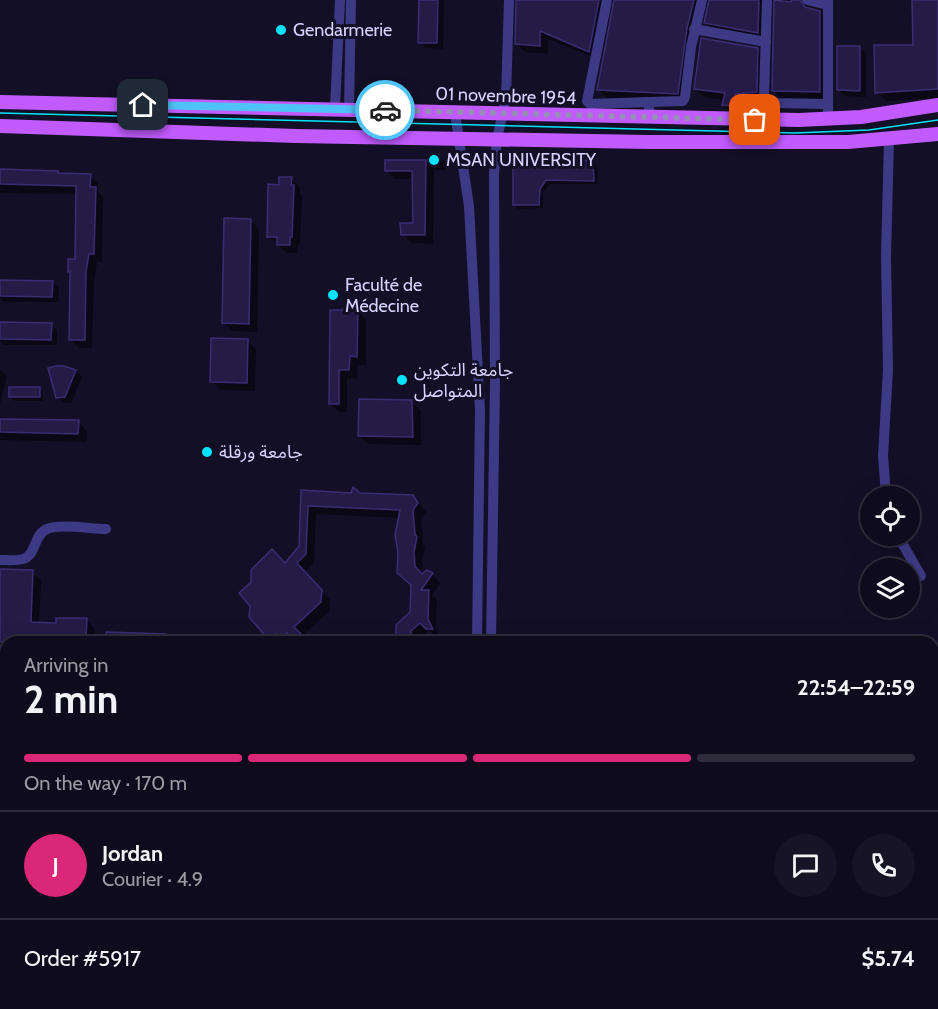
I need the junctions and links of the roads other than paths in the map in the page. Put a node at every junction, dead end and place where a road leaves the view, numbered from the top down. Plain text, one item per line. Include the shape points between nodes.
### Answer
1 (340, 0) edge
2 (351, 0) edge
3 (509, 0) edge
4 (607, 0) edge
5 (702, 0) edge
6 (767, 0) edge
7 (807, 0) edge
8 (828, 3) edge
9 (694, 29) junction
10 (766, 42) junction
11 (764, 95) junction
12 (0, 102) edge
13 (649, 102) junction
14 (827, 104) junction
15 (938, 105) edge
16 (335, 108) junction
17 (349, 109) junction
18 (456, 113) junction
19 (502, 113) junction
20 (649, 117) junction
21 (755, 120) junction
22 (829, 120) junction
23 (0, 126) edge
24 (938, 134) edge
25 (459, 137) junction
26 (496, 139) junction
27 (889, 139) junction
28 (479, 452) junction
29 (493, 453) junction
30 (885, 486) edge
31 (106, 529) dead end
32 (904, 546) edge
33 (478, 547) junction
34 (492, 547) junction
35 (0, 560) edge
36 (921, 576) dead end
37 (477, 636) edge
38 (491, 636) edge

1 - 16 street
2 - 17 street
3 - 19 street via 506,98
4 - 13 street via 587,101
5 - 9 street
6 - 10 street
7 - 8 street
8 - 14 street
9 - 10 street
9 - 13 street via 683,101
10 - 11 street
11 - 14 street via 774,103
11 - 21 street
12 - 16 main road, 01 novembre 1954
13 - 20 street
14 - 22 street
15 - 22 main road, 01 novembre 1954
16 - 17 main road, 01 novembre 1954
17 - 18 main road, 01 novembre 1954
18 - 19 main road, 01 novembre 1954
18 - 25 street
19 - 20 main road, 01 novembre 1954
19 - 26 street
20 - 21 main road, 01 novembre 1954
21 - 22 main road, 01 novembre 1954
23 - 25 main road
24 - 27 main road
25 - 26 main road
25 - 28 street via 474,280
26 - 27 main road
26 - 29 street
27 - 30 street
28 - 29 street
28 - 33 street
29 - 34 street
31 - 35 street via 52,527 38,536 29,556
32 - 36 street
33 - 34 street
33 - 37 street
34 - 38 street

